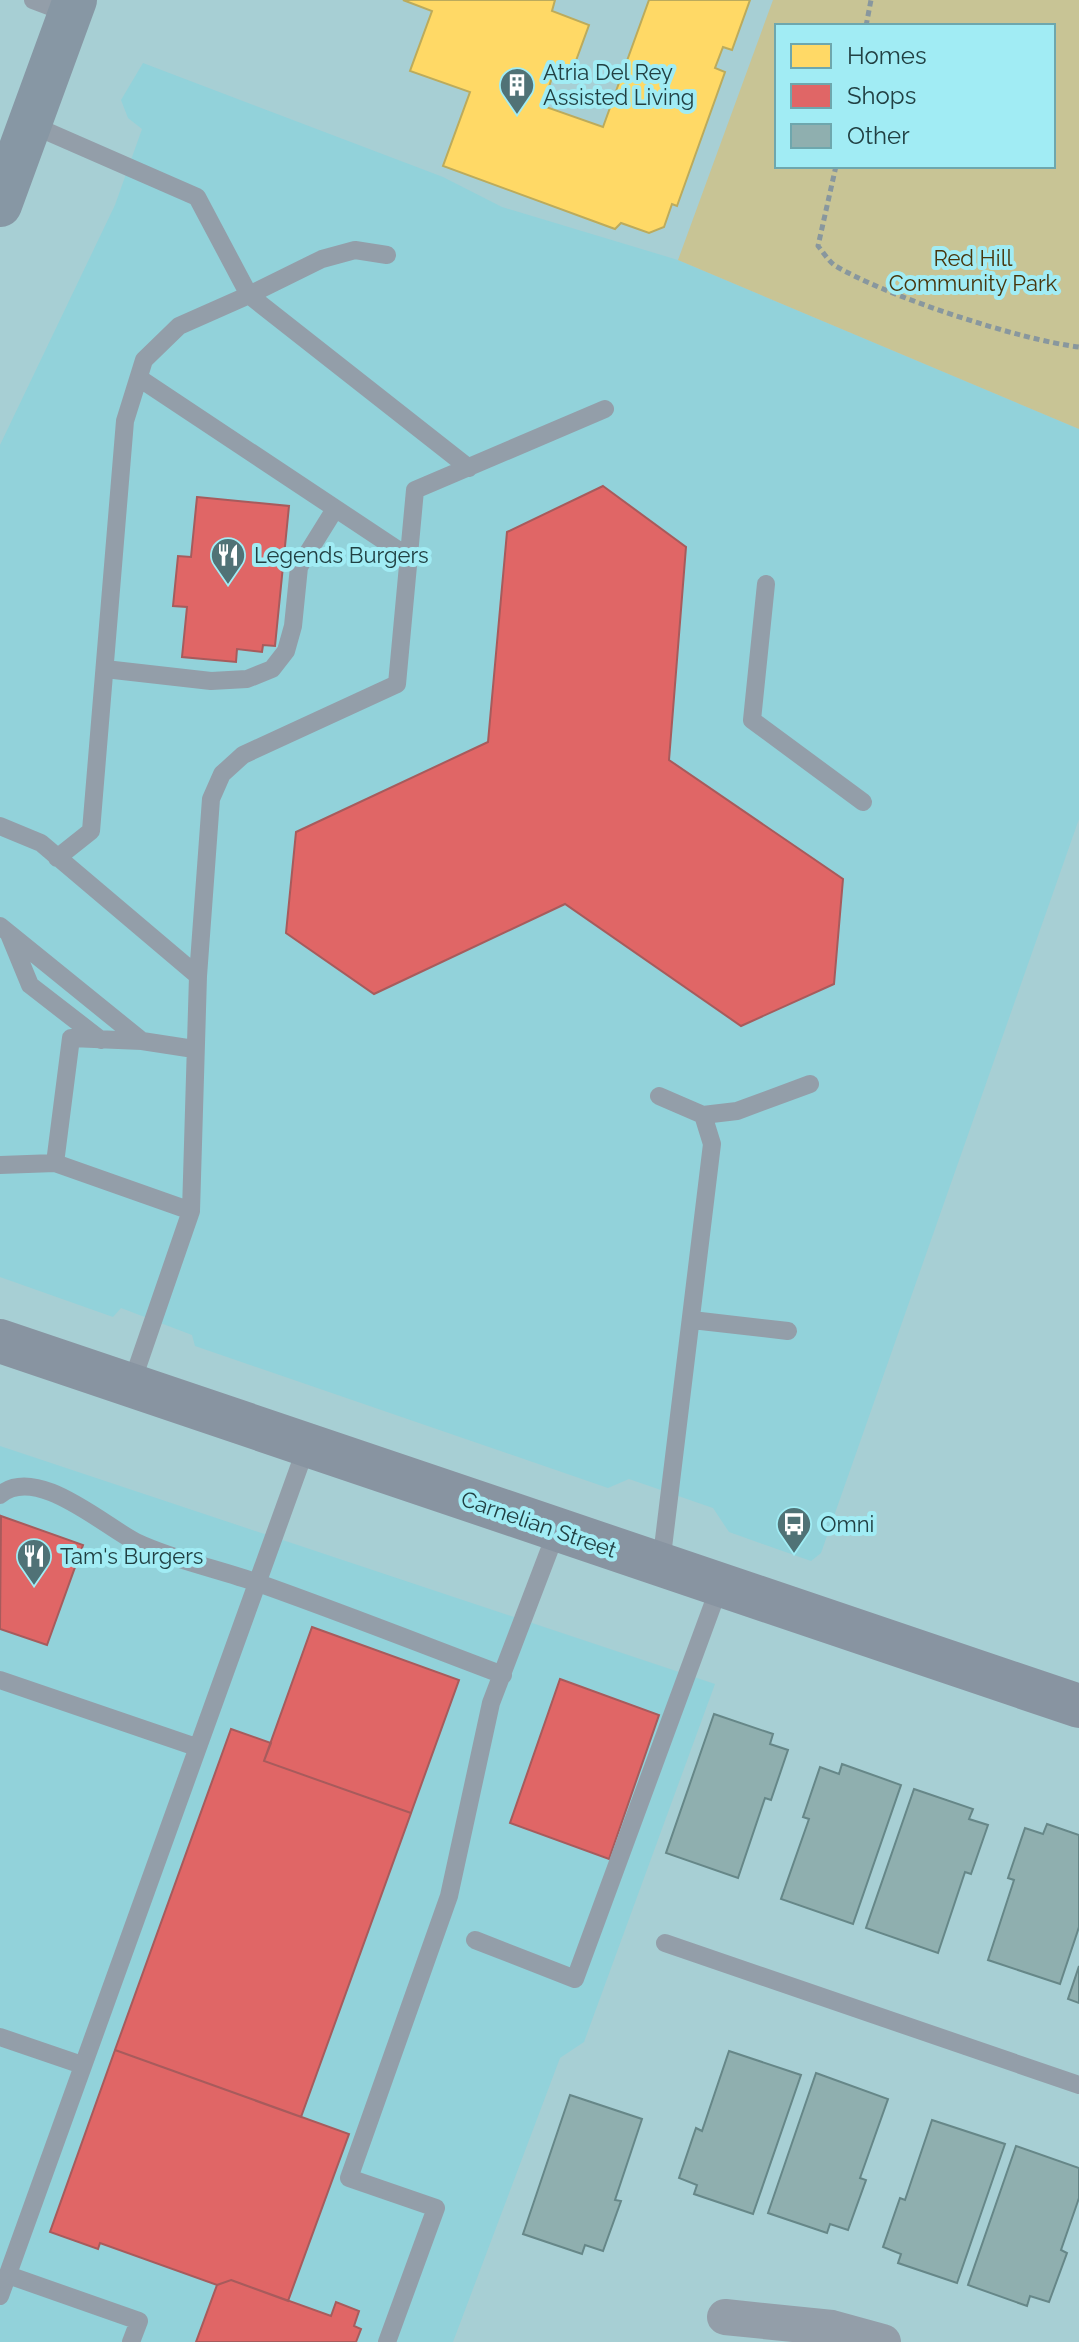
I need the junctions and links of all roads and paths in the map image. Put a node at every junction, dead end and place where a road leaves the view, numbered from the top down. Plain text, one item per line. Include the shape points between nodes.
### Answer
1 (871, 0) edge
2 (59, 5) edge
3 (866, 24) edge
4 (30, 124) junction
5 (836, 168) edge
6 (0, 205) edge
7 (387, 255) dead end
8 (249, 295) junction
9 (1079, 347) edge
10 (139, 378) junction
11 (605, 409) dead end
12 (469, 468) junction
13 (335, 509) junction
14 (407, 556) junction
15 (766, 584) dead end
16 (105, 669) junction
17 (863, 802) dead end
18 (0, 826) edge
19 (57, 858) junction
20 (4, 929) edge
21 (198, 976) junction
22 (101, 1040) junction
23 (142, 1041) junction
24 (194, 1049) junction
25 (810, 1084) dead end
26 (659, 1096) dead end
27 (703, 1115) junction
28 (55, 1163) junction
29 (0, 1165) edge
30 (191, 1211) junction
31 (692, 1320) junction
32 (788, 1331) dead end
33 (0, 1341) edge
34 (131, 1385) junction
35 (307, 1445) junction
36 (0, 1495) edge
37 (557, 1530) junction
38 (661, 1565) junction
39 (257, 1583) junction
40 (720, 1585) junction
41 (503, 1675) junction
42 (0, 1680) edge
43 (1079, 1706) edge
44 (196, 1747) junction
45 (475, 1940) dead end
46 (665, 1943) dead end
47 (0, 2037) edge
48 (82, 2065) junction
49 (1079, 2085) edge
50 (8, 2275) junction
51 (0, 2296) edge
52 (725, 2317) dead end
53 (131, 2342) edge
54 (387, 2342) edge
55 (883, 2342) edge

1 - 3 path
2 - 4 main road
4 - 6 main road
4 - 8 lane via 197,197
5 - 9 path via 818,246 831,263 970,318
7 - 8 lane via 355,250 322,259
8 - 10 lane via 179,326 144,360
8 - 12 lane
10 - 13 lane
10 - 16 lane via 125,421
11 - 12 lane
12 - 14 lane via 415,490
13 - 14 lane
13 - 16 lane via 299,567 293,626 286,651 272,669 247,679 211,681
14 - 21 lane via 397,684 243,755 222,774 211,799
15 - 17 lane via 752,720
16 - 19 lane via 91,831
18 - 19 lane via 41,843
19 - 21 lane
20 - 22 lane via 30,985
20 - 23 lane
21 - 24 lane
22 - 23 lane
22 - 28 lane via 71,1038
23 - 24 lane
24 - 30 lane
25 - 27 lane via 737,1111
26 - 27 lane
27 - 31 lane via 712,1144
28 - 29 lane
28 - 30 lane
30 - 34 lane
31 - 32 lane
31 - 38 lane
33 - 34 main road, Carnelian Street
34 - 35 main road, Carnelian Street
35 - 37 main road, Carnelian Street
35 - 39 lane
36 - 39 lane via 32,1488 59,1495 137,1542
37 - 38 main road, Carnelian Street
37 - 41 lane
38 - 40 main road, Carnelian Street
39 - 41 lane
39 - 44 lane
40 - 43 main road, Carnelian Street
40 - 45 lane via 575,1979
41 - 54 lane via 491,1703 449,1896 349,2178 436,2208
42 - 44 lane
44 - 48 lane
46 - 49 lane
47 - 48 lane
48 - 50 lane
50 - 51 lane
50 - 53 lane via 139,2321
52 - 55 street via 832,2328

